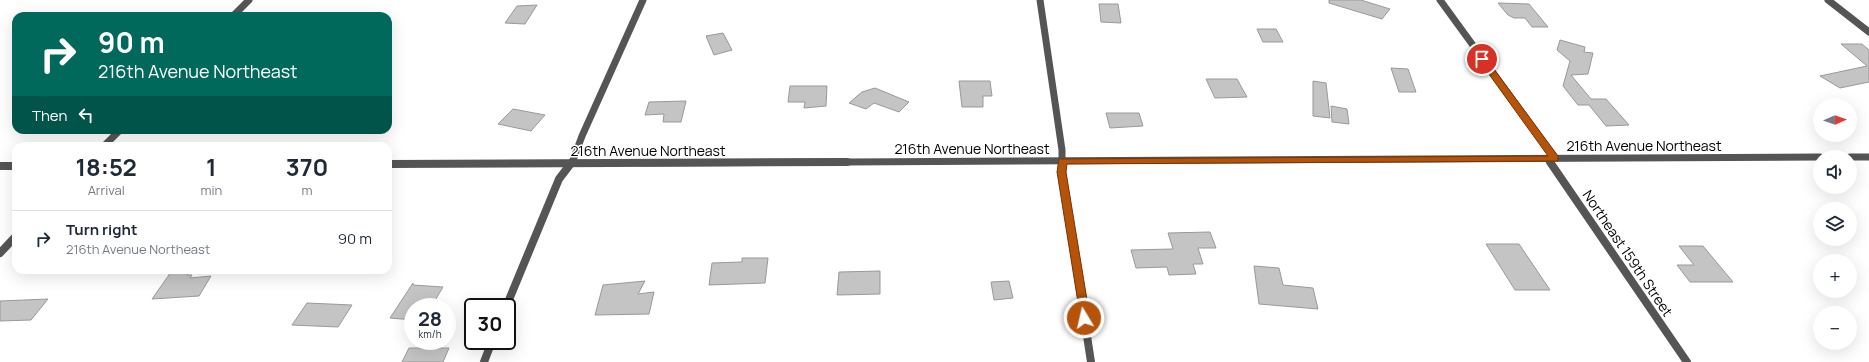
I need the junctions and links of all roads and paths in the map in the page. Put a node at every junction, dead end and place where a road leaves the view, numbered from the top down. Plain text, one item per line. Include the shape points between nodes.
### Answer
1 (249, 0) edge
2 (643, 0) edge
3 (1040, 0) edge
4 (1440, 0) edge
5 (1828, 0) edge
6 (237, 12) edge
7 (1869, 32) edge
8 (116, 134) edge
9 (108, 142) edge
10 (1813, 157) edge
11 (1857, 157) edge
12 (1869, 157) edge
13 (1551, 158) junction
14 (1062, 161) junction
15 (572, 163) junction
16 (392, 164) edge
17 (0, 166) edge
18 (12, 166) edge
19 (12, 240) edge
20 (0, 253) edge
21 (510, 298) edge
22 (489, 350) edge
23 (484, 362) edge
24 (1091, 362) edge
25 (1687, 362) edge

1 - 6 street
2 - 15 street
3 - 14 street
4 - 13 street, Northeast 159th Street
5 - 7 street
8 - 9 street
10 - 13 street, 216th Avenue Northeast
11 - 12 street
13 - 14 street, 216th Avenue Northeast
13 - 25 street, Northeast 159th Street
14 - 15 street, 216th Avenue Northeast
14 - 24 street
15 - 16 street, 216th Avenue Northeast
15 - 21 street via 559,179
17 - 18 street
19 - 20 street
22 - 23 street

